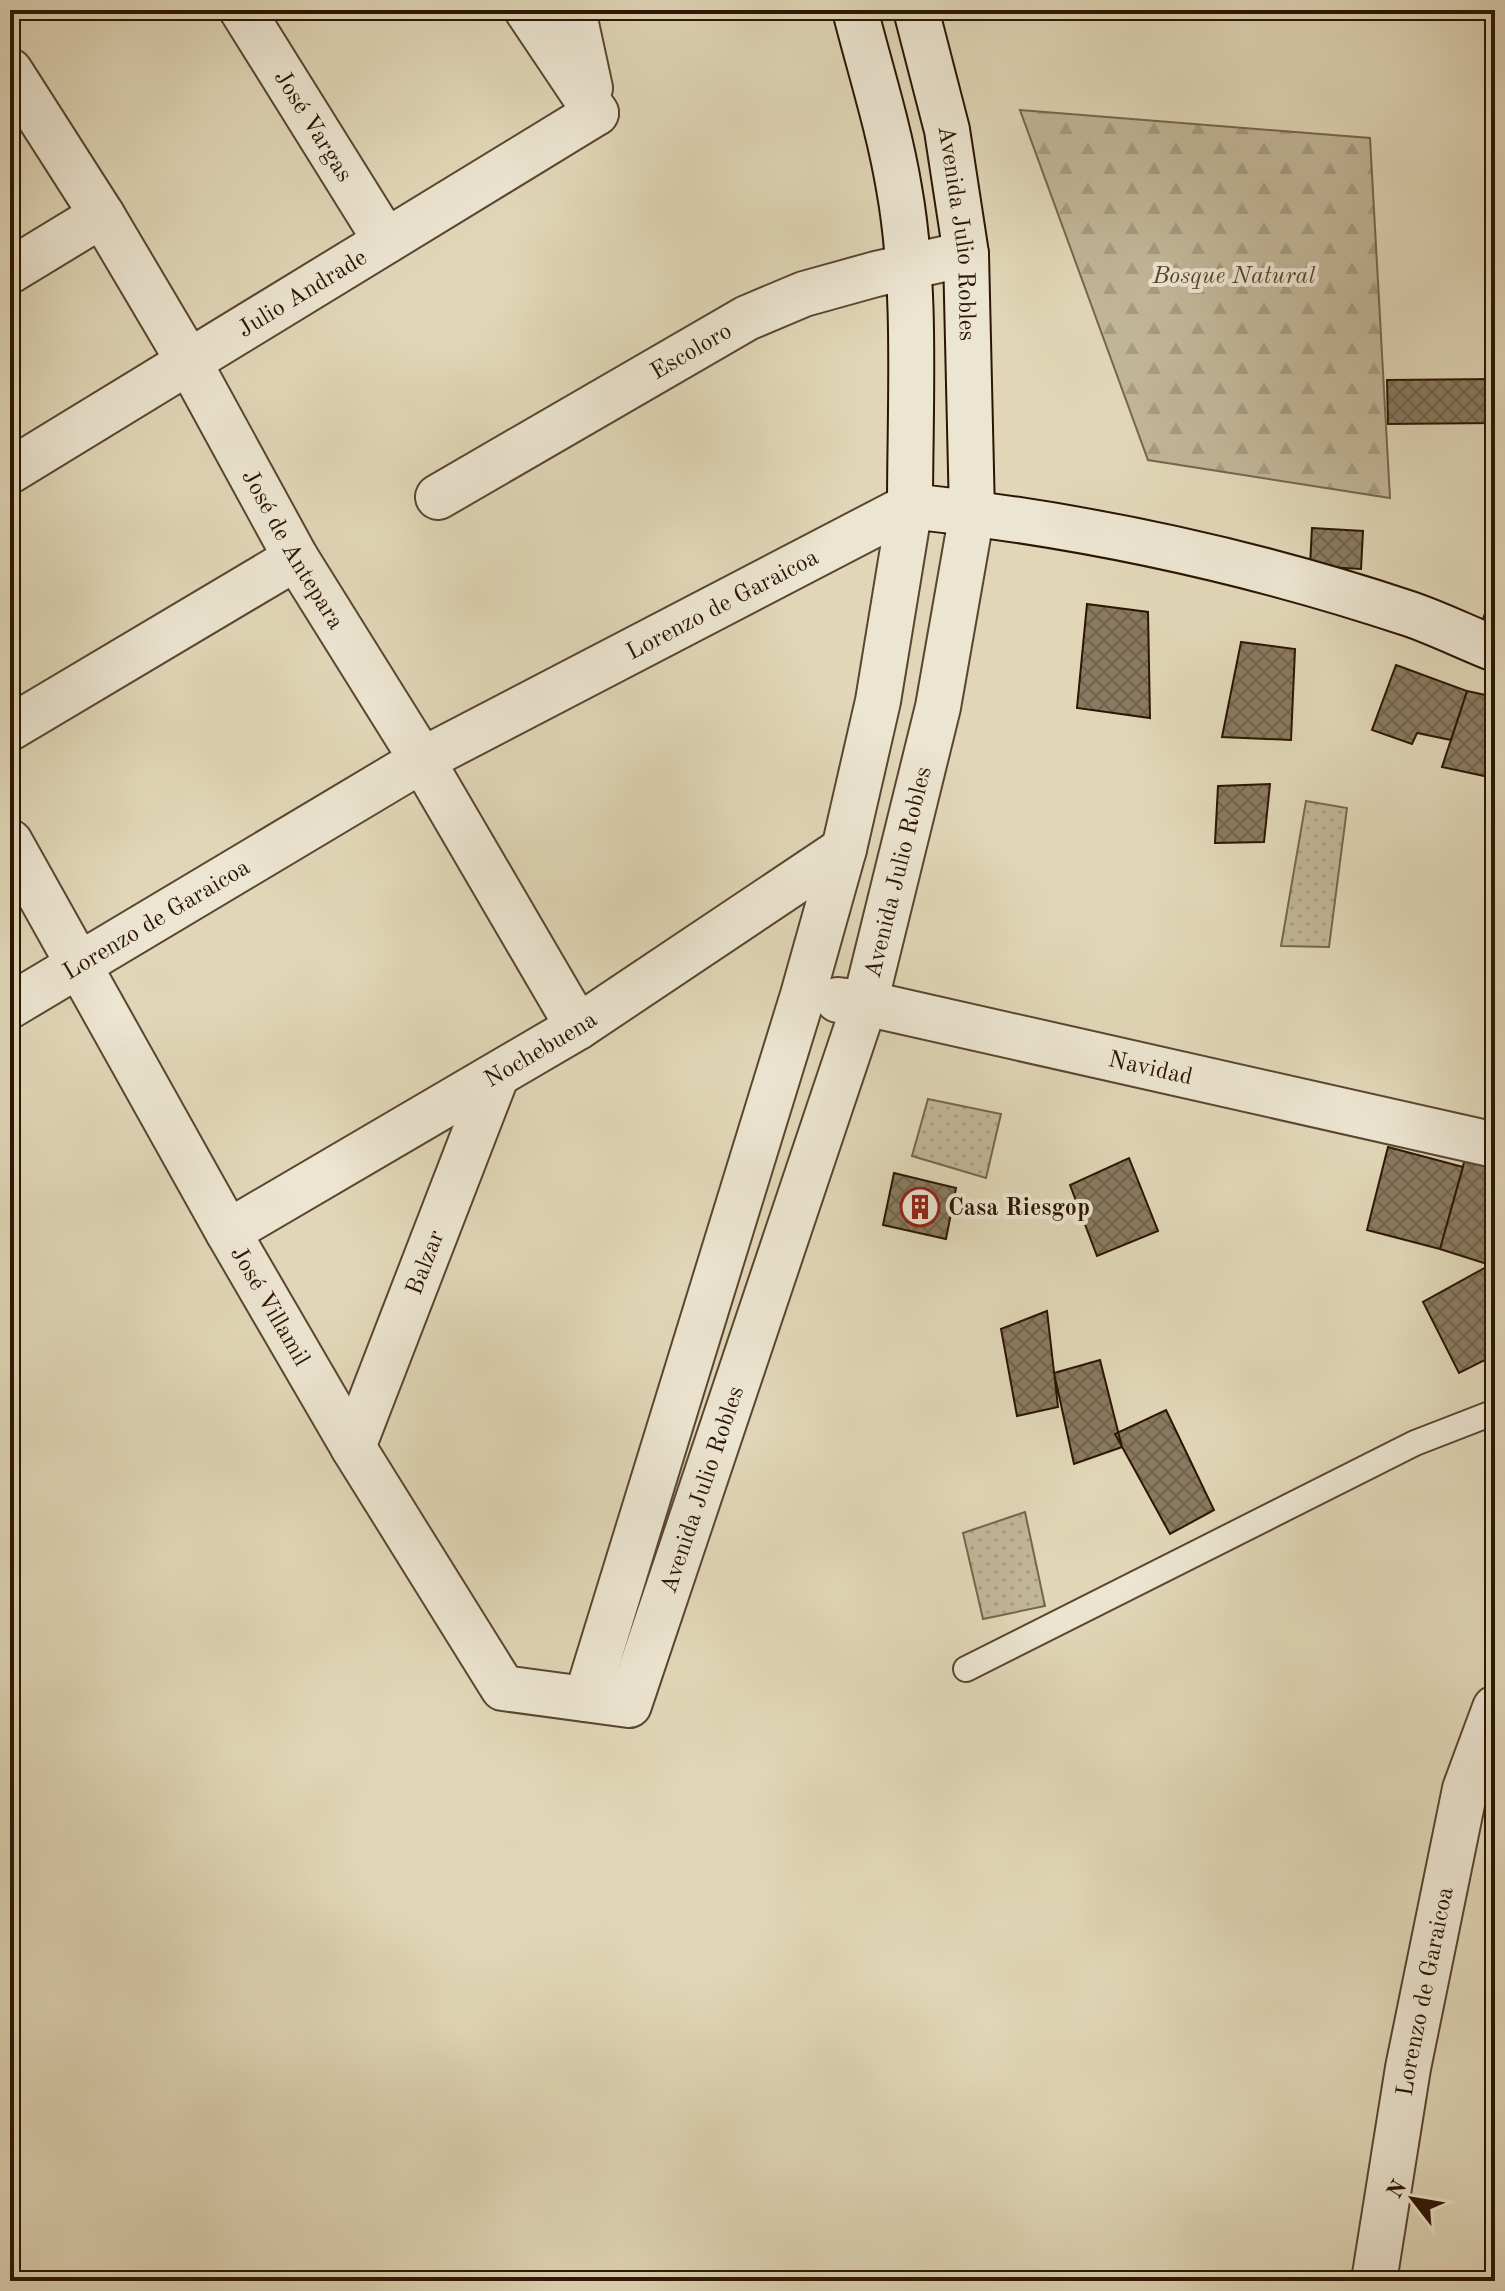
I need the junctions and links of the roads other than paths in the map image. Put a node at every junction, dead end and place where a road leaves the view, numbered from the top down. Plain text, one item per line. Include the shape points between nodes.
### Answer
1 (242, 10) edge
2 (527, 10) edge
3 (573, 10) edge
4 (855, 10) edge
5 (916, 10) edge
6 (10, 71) edge
7 (596, 113) junction
8 (102, 215) junction
9 (386, 241) junction
10 (966, 254) junction
11 (907, 267) junction
12 (10, 271) edge
13 (189, 362) junction
14 (10, 471) edge
15 (438, 497) dead end
16 (910, 506) junction
17 (972, 513) junction
18 (296, 558) junction
19 (1495, 649) edge
20 (10, 728) edge
21 (422, 760) junction
22 (10, 842) edge
23 (844, 849) junction
24 (79, 965) junction
25 (803, 995) junction
26 (865, 1003) junction
27 (10, 1006) edge
28 (578, 1027) junction
29 (496, 1077) junction
30 (1495, 1145) edge
31 (228, 1232) junction
32 (1495, 1412) edge
33 (353, 1447) junction
34 (966, 1669) dead end
35 (586, 1699) junction
36 (1495, 1708) edge
37 (1374, 2281) edge

1 - 9 street, José Vargas
2 - 7 street
3 - 7 street
4 - 11 street, Avenida Julio Robles via 899,189
5 - 10 street, Avenida Julio Robles via 947,130
6 - 8 street, José de Antepara
7 - 9 street, Julio Andrade
8 - 12 street
8 - 13 street, José de Antepara
9 - 13 street, Julio Andrade
10 - 11 street, Escoloro
10 - 17 street, Avenida Julio Robles
11 - 15 street, Escoloro via 804,294 747,318
11 - 16 street, Avenida Julio Robles
13 - 14 street, Julio Andrade
13 - 18 street, José de Antepara
16 - 17 street
16 - 21 street, Lorenzo de Garaicoa
16 - 23 street, Avenida Julio Robles via 878,701
17 - 19 street via 1195,552 1412,615
17 - 26 street, Avenida Julio Robles via 938,707
18 - 20 street
18 - 21 street, José de Antepara
21 - 24 street, Lorenzo de Garaicoa
21 - 28 street, José de Antepara
22 - 24 street, José Villamil
23 - 25 street, Avenida Julio Robles
23 - 28 street, Nochebuena
24 - 27 street, Lorenzo de Garaicoa
24 - 31 street, José Villamil
25 - 26 street, Navidad
25 - 35 street, Avenida Julio Robles
26 - 30 street, Navidad
26 - 35 street, Avenida Julio Robles via 629,1705
28 - 29 street, Nochebuena
29 - 31 street, Nochebuena
29 - 33 street, Balzar
31 - 33 street, José Villamil
32 - 34 lane via 1415,1443
33 - 35 street, José Villamil via 503,1688
36 - 37 street, Lorenzo de Garaicoa via 1465,1789 1408,2068

